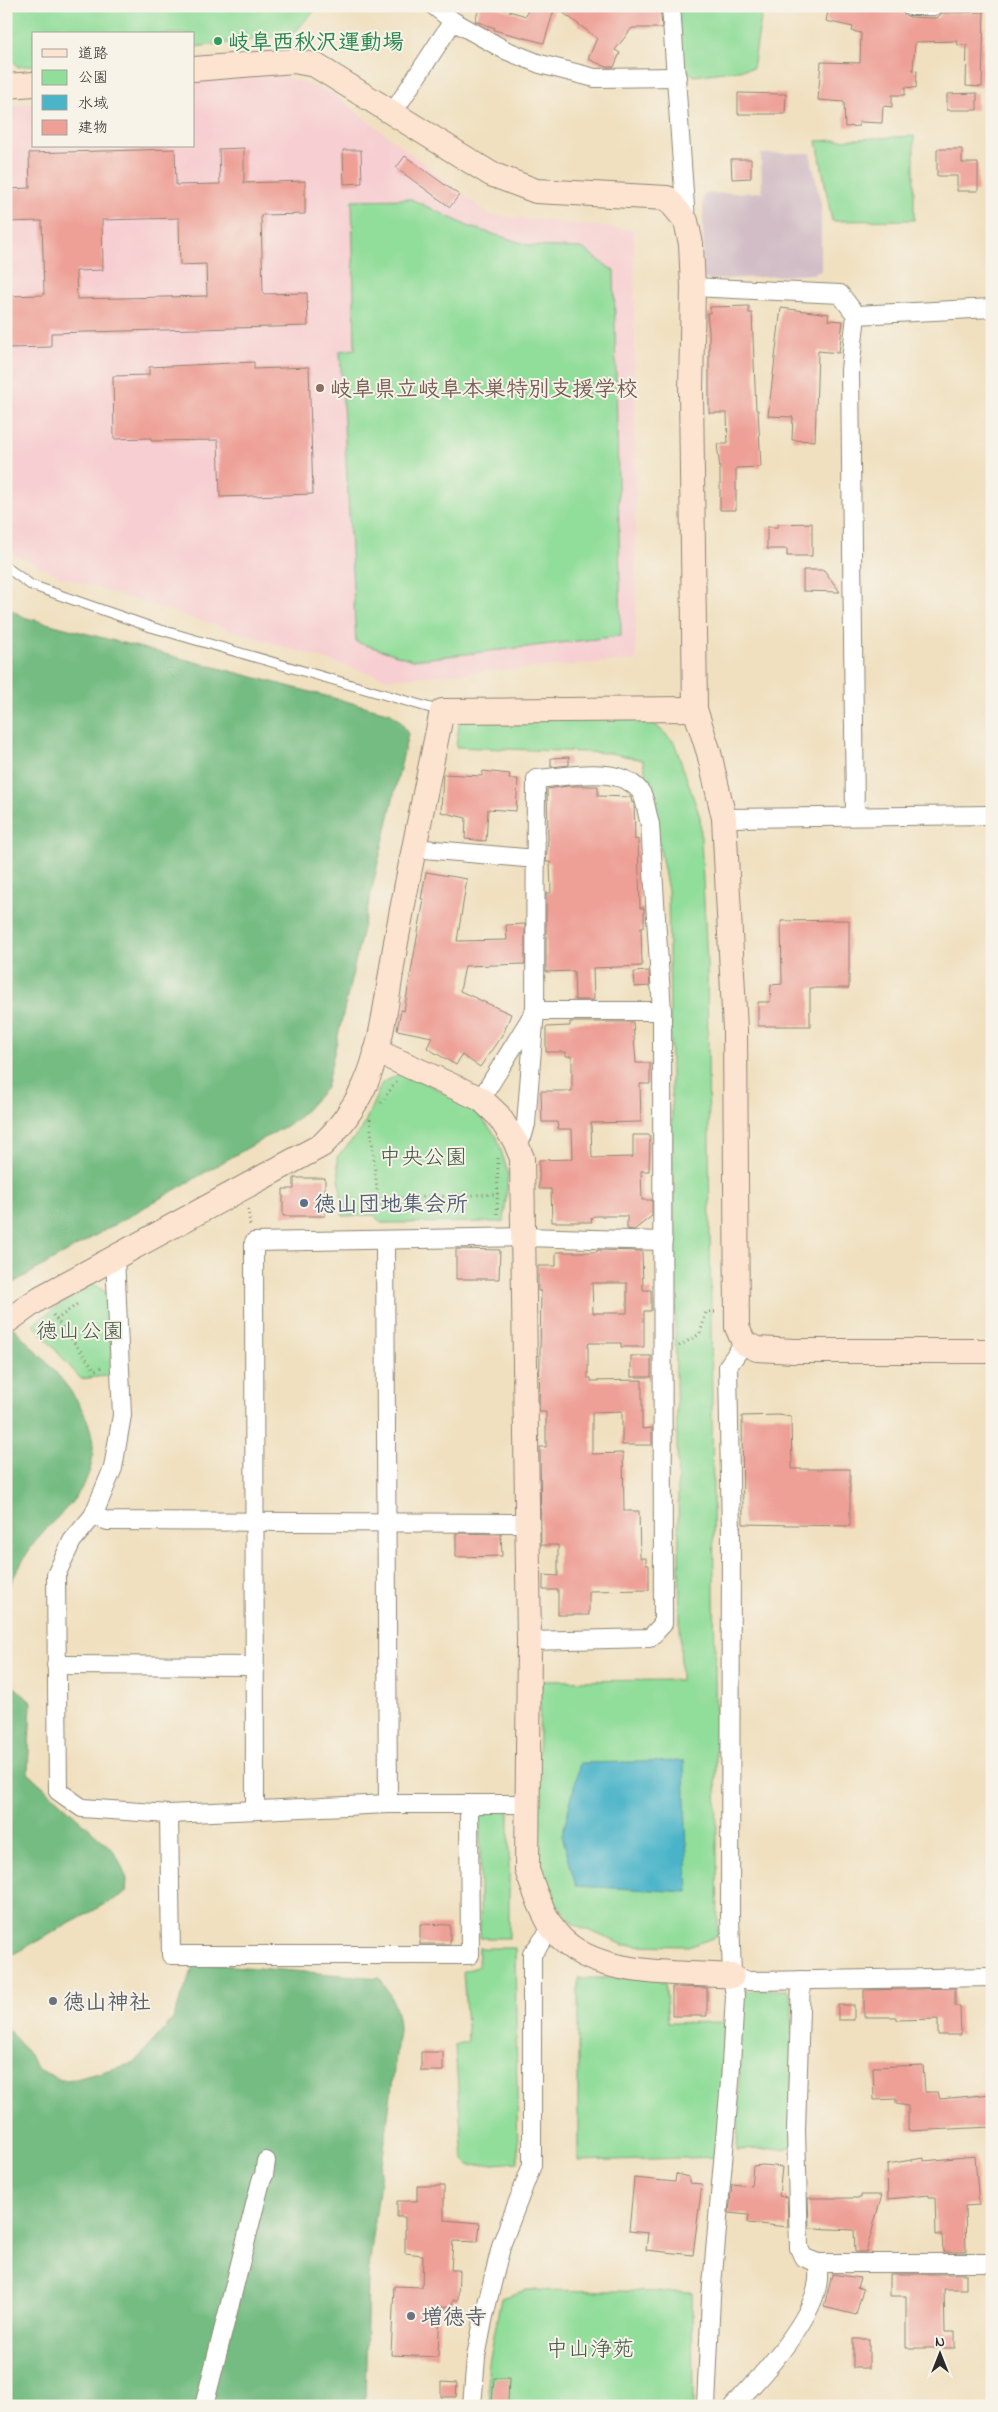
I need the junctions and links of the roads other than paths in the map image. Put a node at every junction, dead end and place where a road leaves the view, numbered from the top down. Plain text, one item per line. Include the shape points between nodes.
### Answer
1 (434, 6) edge
2 (672, 6) edge
3 (909, 6) edge
4 (934, 6) edge
5 (453, 21) junction
6 (195, 70) edge
7 (677, 77) junction
8 (32, 84) edge
9 (6, 86) edge
10 (392, 114) junction
11 (686, 221) junction
12 (694, 287) junction
13 (992, 308) edge
14 (856, 315) junction
15 (6, 567) edge
16 (695, 710) junction
17 (442, 711) junction
18 (992, 815) edge
19 (854, 816) junction
20 (724, 818) junction
21 (413, 848) junction
22 (536, 859) junction
23 (535, 1011) junction
24 (662, 1011) junction
25 (376, 1051) junction
26 (481, 1099) junction
27 (515, 1141) junction
28 (524, 1237) junction
29 (385, 1241) junction
30 (663, 1241) junction
31 (116, 1257) junction
32 (6, 1322) edge
33 (744, 1343) junction
34 (992, 1351) edge
35 (93, 1516) junction
36 (253, 1521) junction
37 (385, 1521) junction
38 (526, 1523) junction
39 (529, 1641) junction
40 (56, 1665) junction
41 (254, 1666) junction
42 (388, 1804) junction
43 (469, 1804) junction
44 (528, 1804) junction
45 (255, 1809) junction
46 (169, 1814) junction
47 (552, 1928) junction
48 (732, 1976) junction
49 (992, 1977) edge
50 (801, 1980) junction
51 (266, 2161) dead end
52 (818, 2263) junction
53 (992, 2263) edge
54 (204, 2406) edge
55 (472, 2406) edge
56 (706, 2406) edge
57 (733, 2406) edge

1 - 5 street
2 - 7 street
3 - 4 street
5 - 7 street via 505,50 595,78
5 - 10 street
6 - 10 street via 301,62 323,70
7 - 11 street
8 - 9 street
10 - 11 street via 491,174 536,190 667,198
11 - 12 street
12 - 14 street via 840,294
12 - 16 street via 691,391
13 - 14 street
14 - 19 street via 850,370
15 - 17 lane via 32,585 151,627
16 - 17 street
16 - 20 street
17 - 21 street
18 - 19 street
19 - 20 street
20 - 33 street via 735,1030 737,1327
21 - 22 street
21 - 25 street
22 - 23 street
22 - 24 street via 536,779 608,774 630,781 642,794 650,824
23 - 24 street
23 - 26 street
23 - 27 street via 526,1124 522,1136
24 - 30 street
25 - 26 street
25 - 31 street via 364,1086 349,1114 322,1145
26 - 27 street via 498,1114
27 - 28 street via 522,1158
28 - 29 street
28 - 30 street
28 - 38 street
29 - 36 street via 254,1242
29 - 37 street
30 - 39 street via 663,1624 650,1638
31 - 32 street via 40,1298
31 - 35 street via 122,1415 113,1468
33 - 34 street via 757,1349 794,1351
33 - 48 street via 728,1366
35 - 36 street via 108,1522
35 - 40 street via 72,1540 56,1575
36 - 37 street
36 - 41 street
37 - 38 street
37 - 42 street
38 - 39 street
39 - 44 street
40 - 41 street
40 - 46 street via 58,1791 82,1808
41 - 45 street
42 - 43 street
42 - 45 street
43 - 44 street
43 - 46 street via 470,1955 171,1955
44 - 47 street via 527,1870
45 - 46 street
47 - 48 street via 584,1956 603,1963 650,1971
47 - 55 street via 532,1954 532,2165 502,2243 488,2298 476,2357
48 - 50 street via 749,1981
48 - 56 street via 735,1996 730,2082 711,2297
49 - 50 street
50 - 52 street via 796,2130 799,2248 804,2257
51 - 54 street
52 - 53 street
52 - 57 street via 818,2285 792,2336

